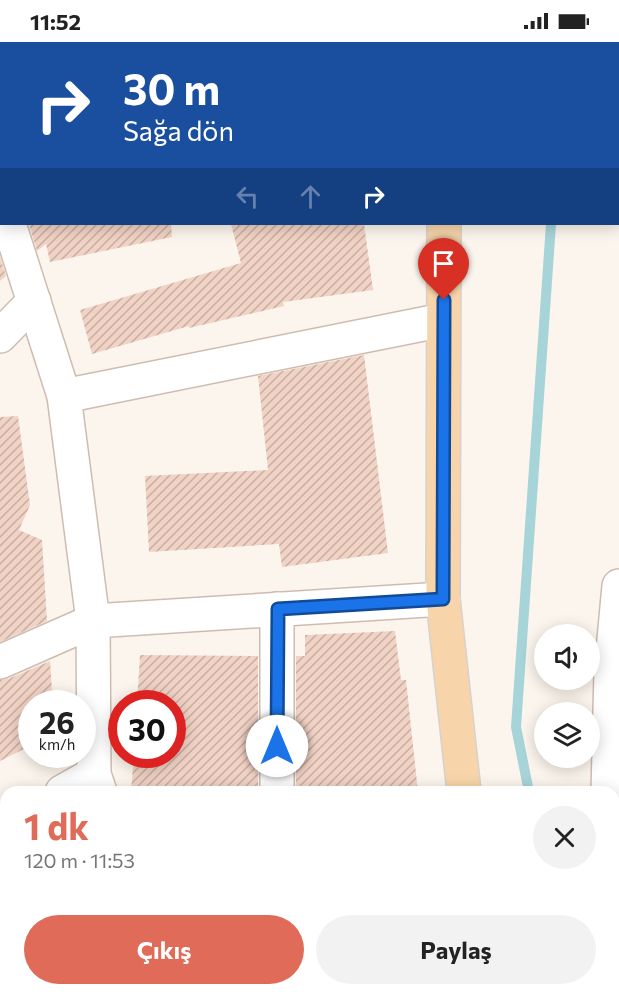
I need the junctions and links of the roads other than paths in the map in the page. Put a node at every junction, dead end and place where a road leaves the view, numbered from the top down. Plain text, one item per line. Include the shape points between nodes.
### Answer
1 (9, 225) edge
2 (444, 225) edge
3 (34, 301) junction
4 (443, 320) junction
5 (0, 336) edge
6 (64, 396) junction
7 (619, 586) edge
8 (443, 599) junction
9 (278, 609) junction
10 (93, 621) junction
11 (0, 662) edge
12 (97, 783) edge
13 (277, 786) edge
14 (463, 786) edge
15 (608, 786) edge

1 - 3 street
2 - 4 main road
3 - 5 street
3 - 6 street
4 - 6 street
4 - 8 main road
6 - 10 street
7 - 15 street via 611,671
8 - 9 street
8 - 14 main road
9 - 10 street
9 - 13 street
10 - 11 street
10 - 12 street

